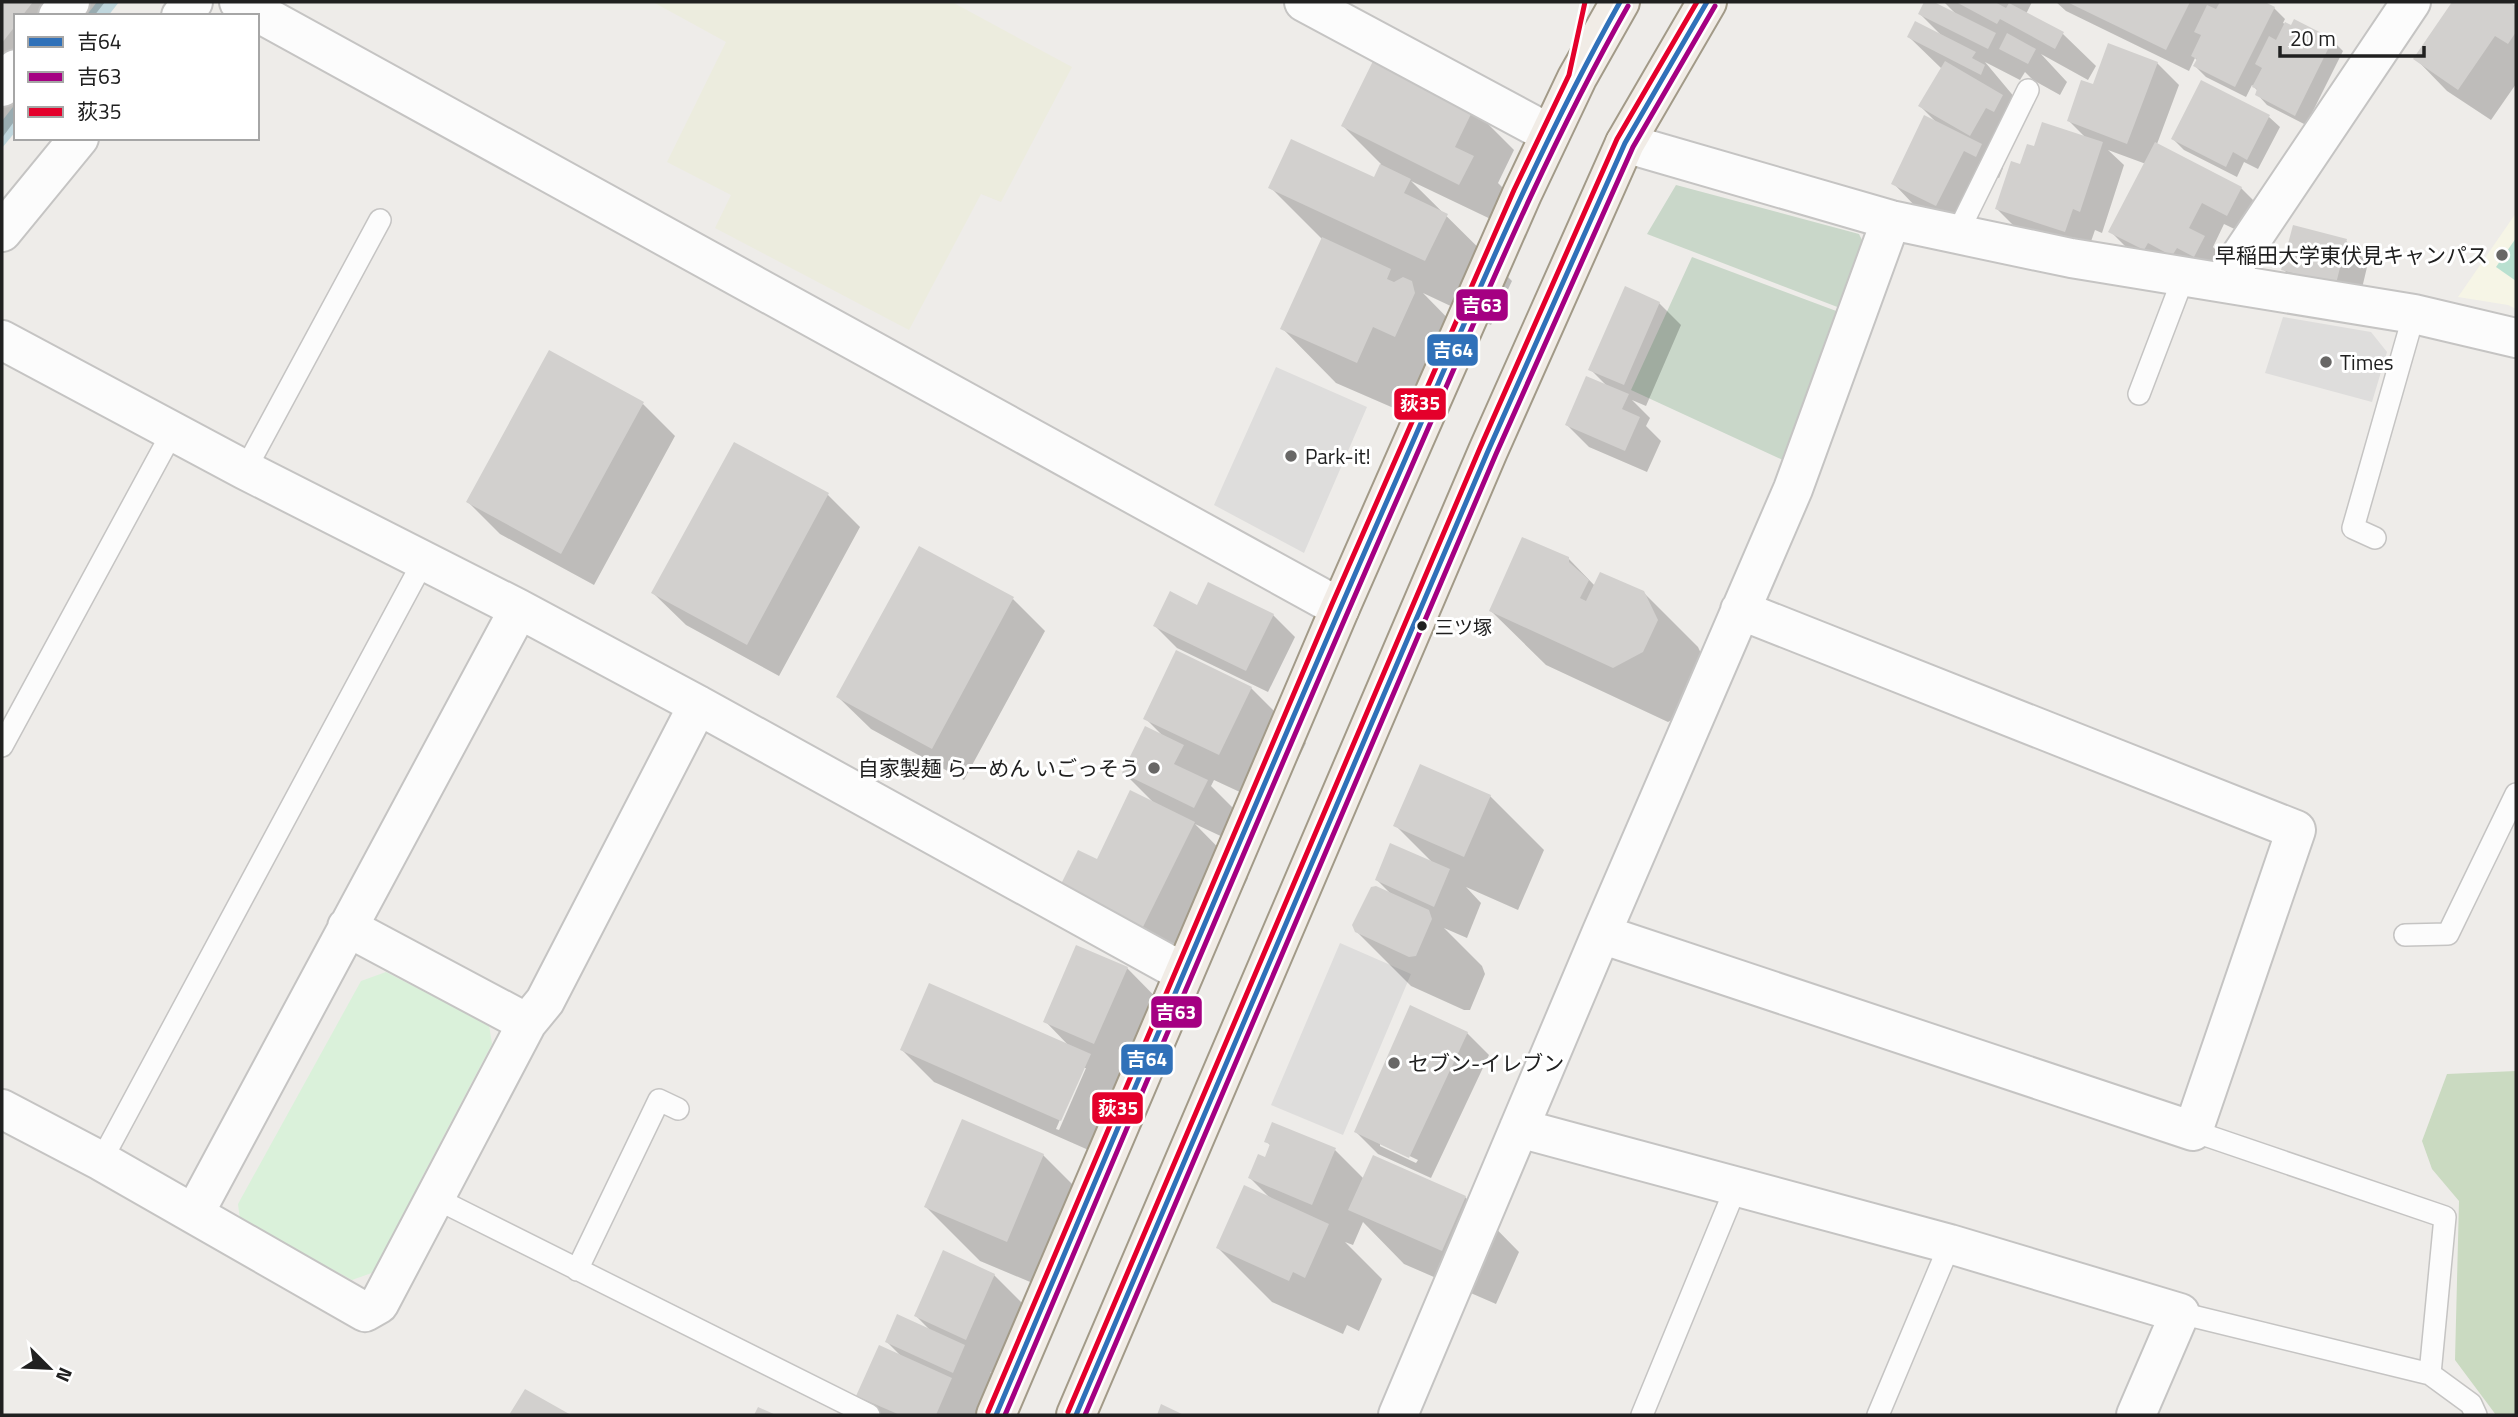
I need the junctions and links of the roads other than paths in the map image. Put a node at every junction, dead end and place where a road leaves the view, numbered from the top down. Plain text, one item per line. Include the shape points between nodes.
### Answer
1 (239, 2) edge
2 (1304, 2) edge
3 (1594, 2) edge
4 (1620, 2) edge
5 (1707, 2) edge
6 (2411, 2) edge
7 (14, 72) edge
8 (1577, 78) junction
9 (2, 87) edge
10 (2028, 89) dead end
11 (1550, 134) junction
12 (77, 140) edge
13 (1625, 143) junction
14 (380, 220) dead end
15 (1891, 220) junction
16 (2, 232) edge
17 (1957, 234) junction
18 (2184, 276) junction
19 (2223, 282) junction
20 (2414, 314) junction
21 (2516, 338) edge
22 (2, 340) edge
23 (2139, 394) dead end
24 (173, 431) junction
25 (245, 470) junction
26 (2375, 538) dead end
27 (423, 562) junction
28 (1340, 608) junction
29 (519, 610) junction
30 (1740, 610) junction
31 (698, 705) junction
32 (2, 746) edge
33 (2516, 794) edge
34 (347, 927) junction
35 (1601, 934) junction
36 (2405, 935) dead end
37 (1184, 973) junction
38 (527, 1023) junction
39 (2, 1109) edge
40 (678, 1110) dead end
41 (1519, 1128) junction
42 (2193, 1131) junction
43 (101, 1161) junction
44 (1736, 1187) junction
45 (435, 1198) junction
46 (194, 1214) junction
47 (1950, 1244) junction
48 (577, 1270) junction
49 (2180, 1313) junction
50 (2430, 1374) junction
51 (869, 1415) edge
52 (996, 1415) edge
53 (1076, 1415) edge
54 (1398, 1415) edge
55 (1642, 1415) edge
56 (1878, 1415) edge
57 (2136, 1415) edge
58 (2476, 1415) edge

1 - 28 street
2 - 11 street
3 - 8 main road
4 - 8 main road
5 - 13 main road
6 - 19 street
7 - 9 street
8 - 11 main road
10 - 17 lane
11 - 28 main road
12 - 16 street
13 - 15 street
13 - 53 main road via 1488,451
14 - 25 lane
15 - 17 street
15 - 30 street via 1793,489
17 - 18 street
18 - 19 street
18 - 23 lane
19 - 20 street
20 - 21 street
20 - 26 lane via 2353,528
22 - 24 street
24 - 25 street
24 - 32 lane
25 - 27 street
27 - 29 street
27 - 43 lane
28 - 37 main road
29 - 31 street
29 - 34 street
30 - 35 street
30 - 42 street via 2296,830
31 - 37 street
31 - 38 street via 545,1002
33 - 36 lane via 2448,934
34 - 38 street
34 - 46 street
35 - 41 street
35 - 42 street
37 - 52 main road
38 - 45 street
39 - 43 street
40 - 48 lane via 659,1100
41 - 44 street
41 - 54 street
42 - 50 lane via 2445,1217
43 - 46 street
44 - 47 street
44 - 55 lane
45 - 46 street via 379,1304 365,1312
45 - 48 lane
47 - 49 street
47 - 56 lane
48 - 51 lane
49 - 50 lane
49 - 57 street
50 - 58 lane via 2471,1404

